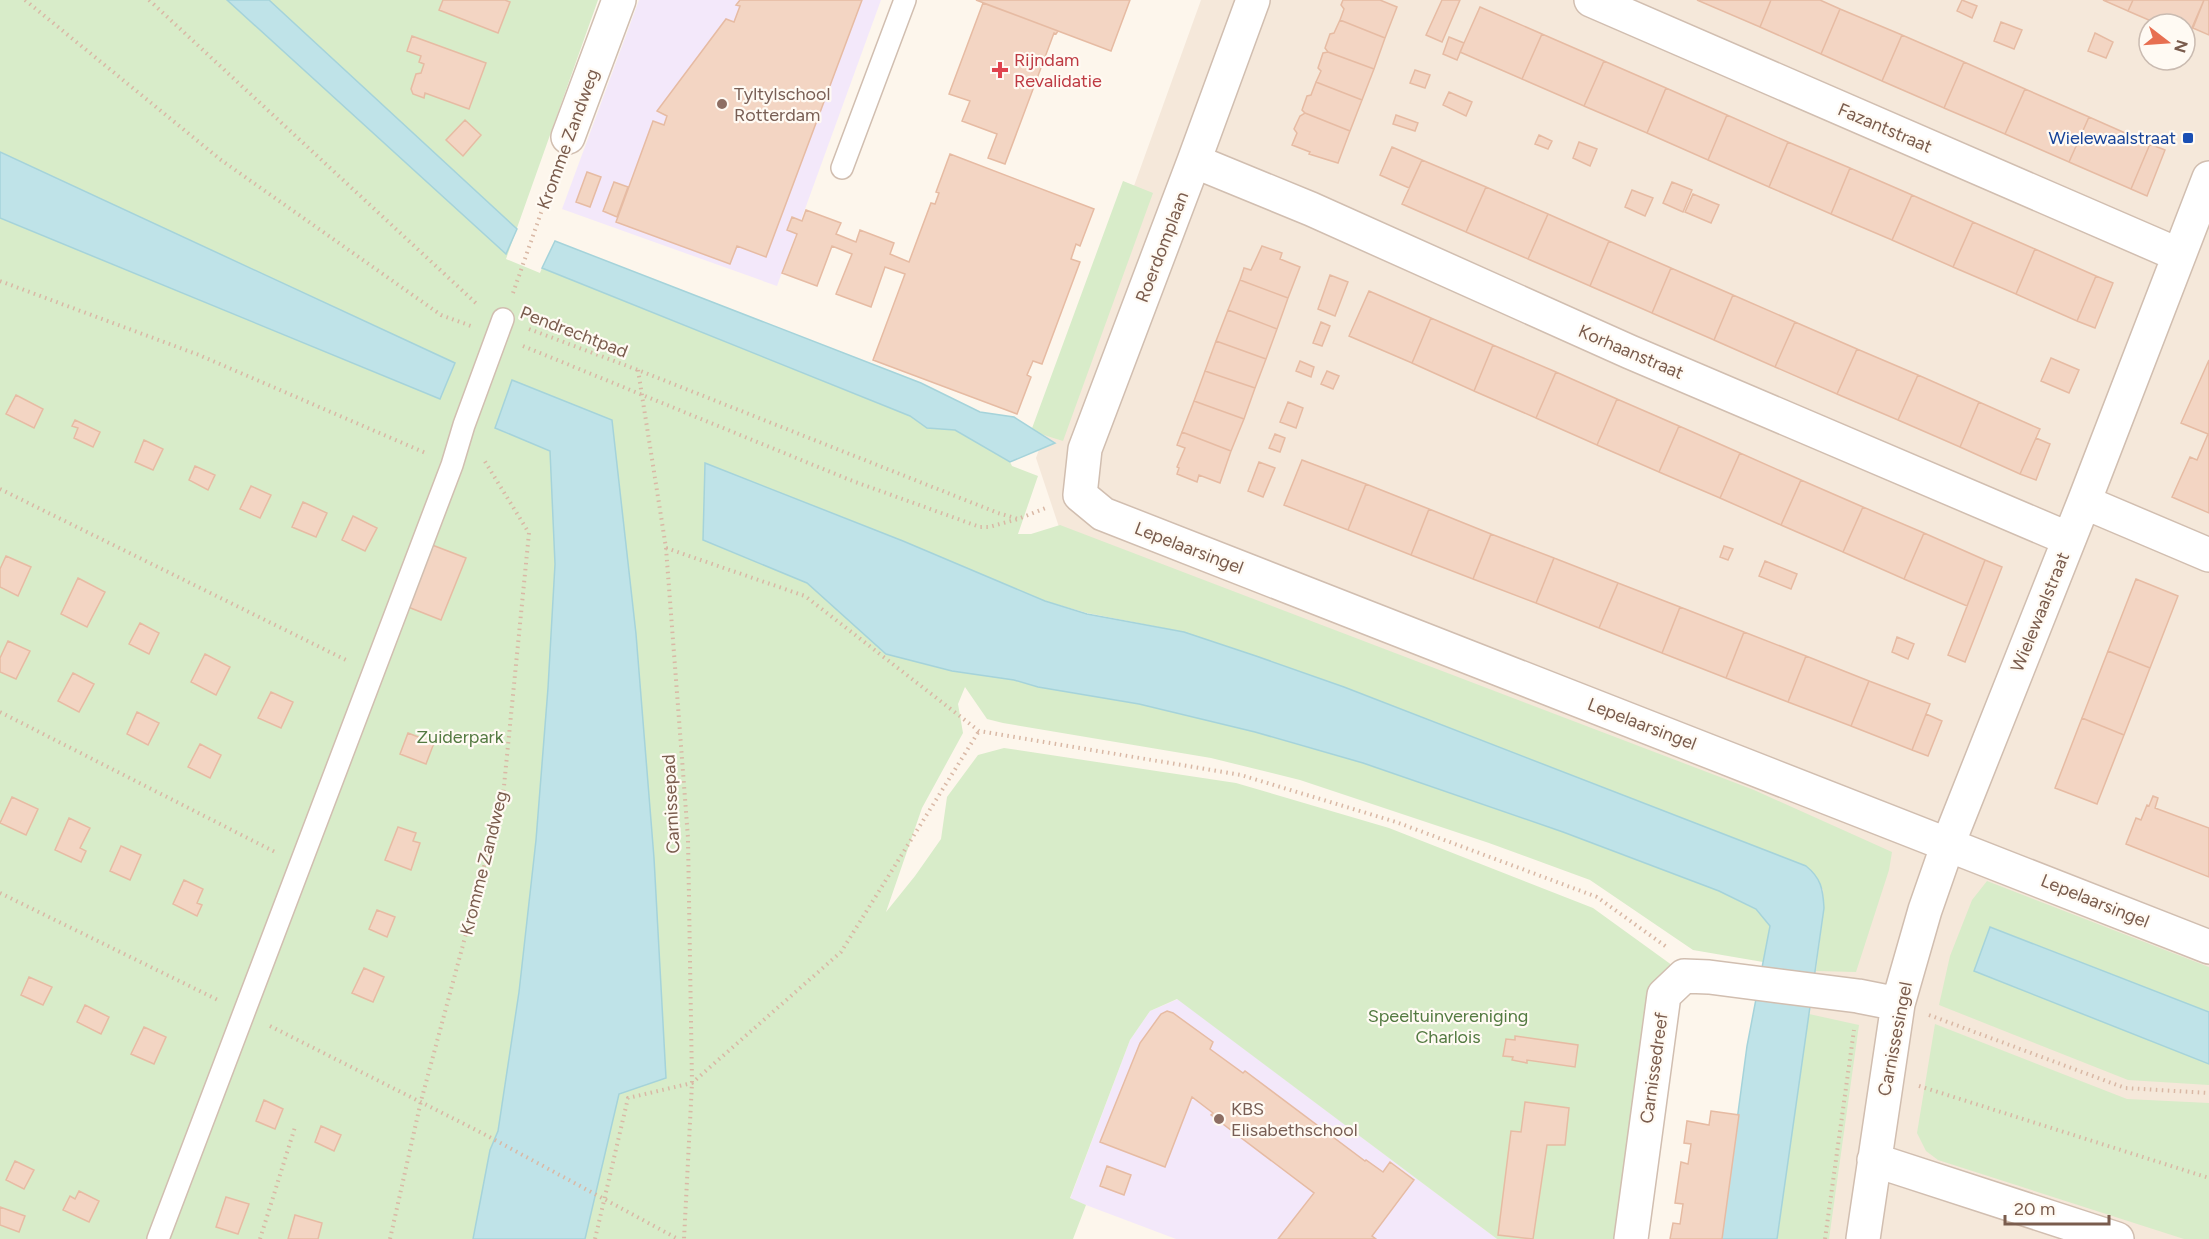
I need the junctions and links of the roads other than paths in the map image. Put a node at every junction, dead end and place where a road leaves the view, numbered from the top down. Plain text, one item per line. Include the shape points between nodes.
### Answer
1 (619, 0) edge
2 (905, 0) edge
3 (1253, 0) edge
4 (1591, 0) edge
5 (568, 137) road end
6 (1194, 161) junction
7 (842, 168) dead end
8 (2209, 178) edge
9 (2179, 255) junction
10 (501, 327) road end
11 (1080, 495) joint
12 (2084, 502) junction
13 (2069, 539) junction
14 (2209, 555) edge
15 (1948, 844) junction
16 (2209, 946) edge
17 (1898, 1004) junction
18 (1874, 1160) junction
19 (158, 1239) edge
20 (1631, 1239) edge
21 (1863, 1239) edge
22 (2117, 1239) edge

1 - 5 street, Kromme Zandweg
2 - 7 lane
3 - 6 street, Roerdomplaan
4 - 9 street, Fazantstraat
6 - 11 street, Roerdomplaan via 1085,449
6 - 13 street, Korhaanstraat
8 - 9 street, Wielewaalstraat
9 - 12 street, Wielewaalstraat
10 - 19 lane
11 - 15 street, Lepelaarsingel via 1103,514
12 - 13 street, Wielewaalstraat
12 - 14 street
13 - 15 street, Wielewaalstraat
15 - 16 street, Lepelaarsingel
15 - 17 street, Carnissesingel
17 - 18 street, Carnissesingel
17 - 20 street, Carnissedreef via 1684,976 1664,995
18 - 21 street, Carnissesingel
18 - 22 street

